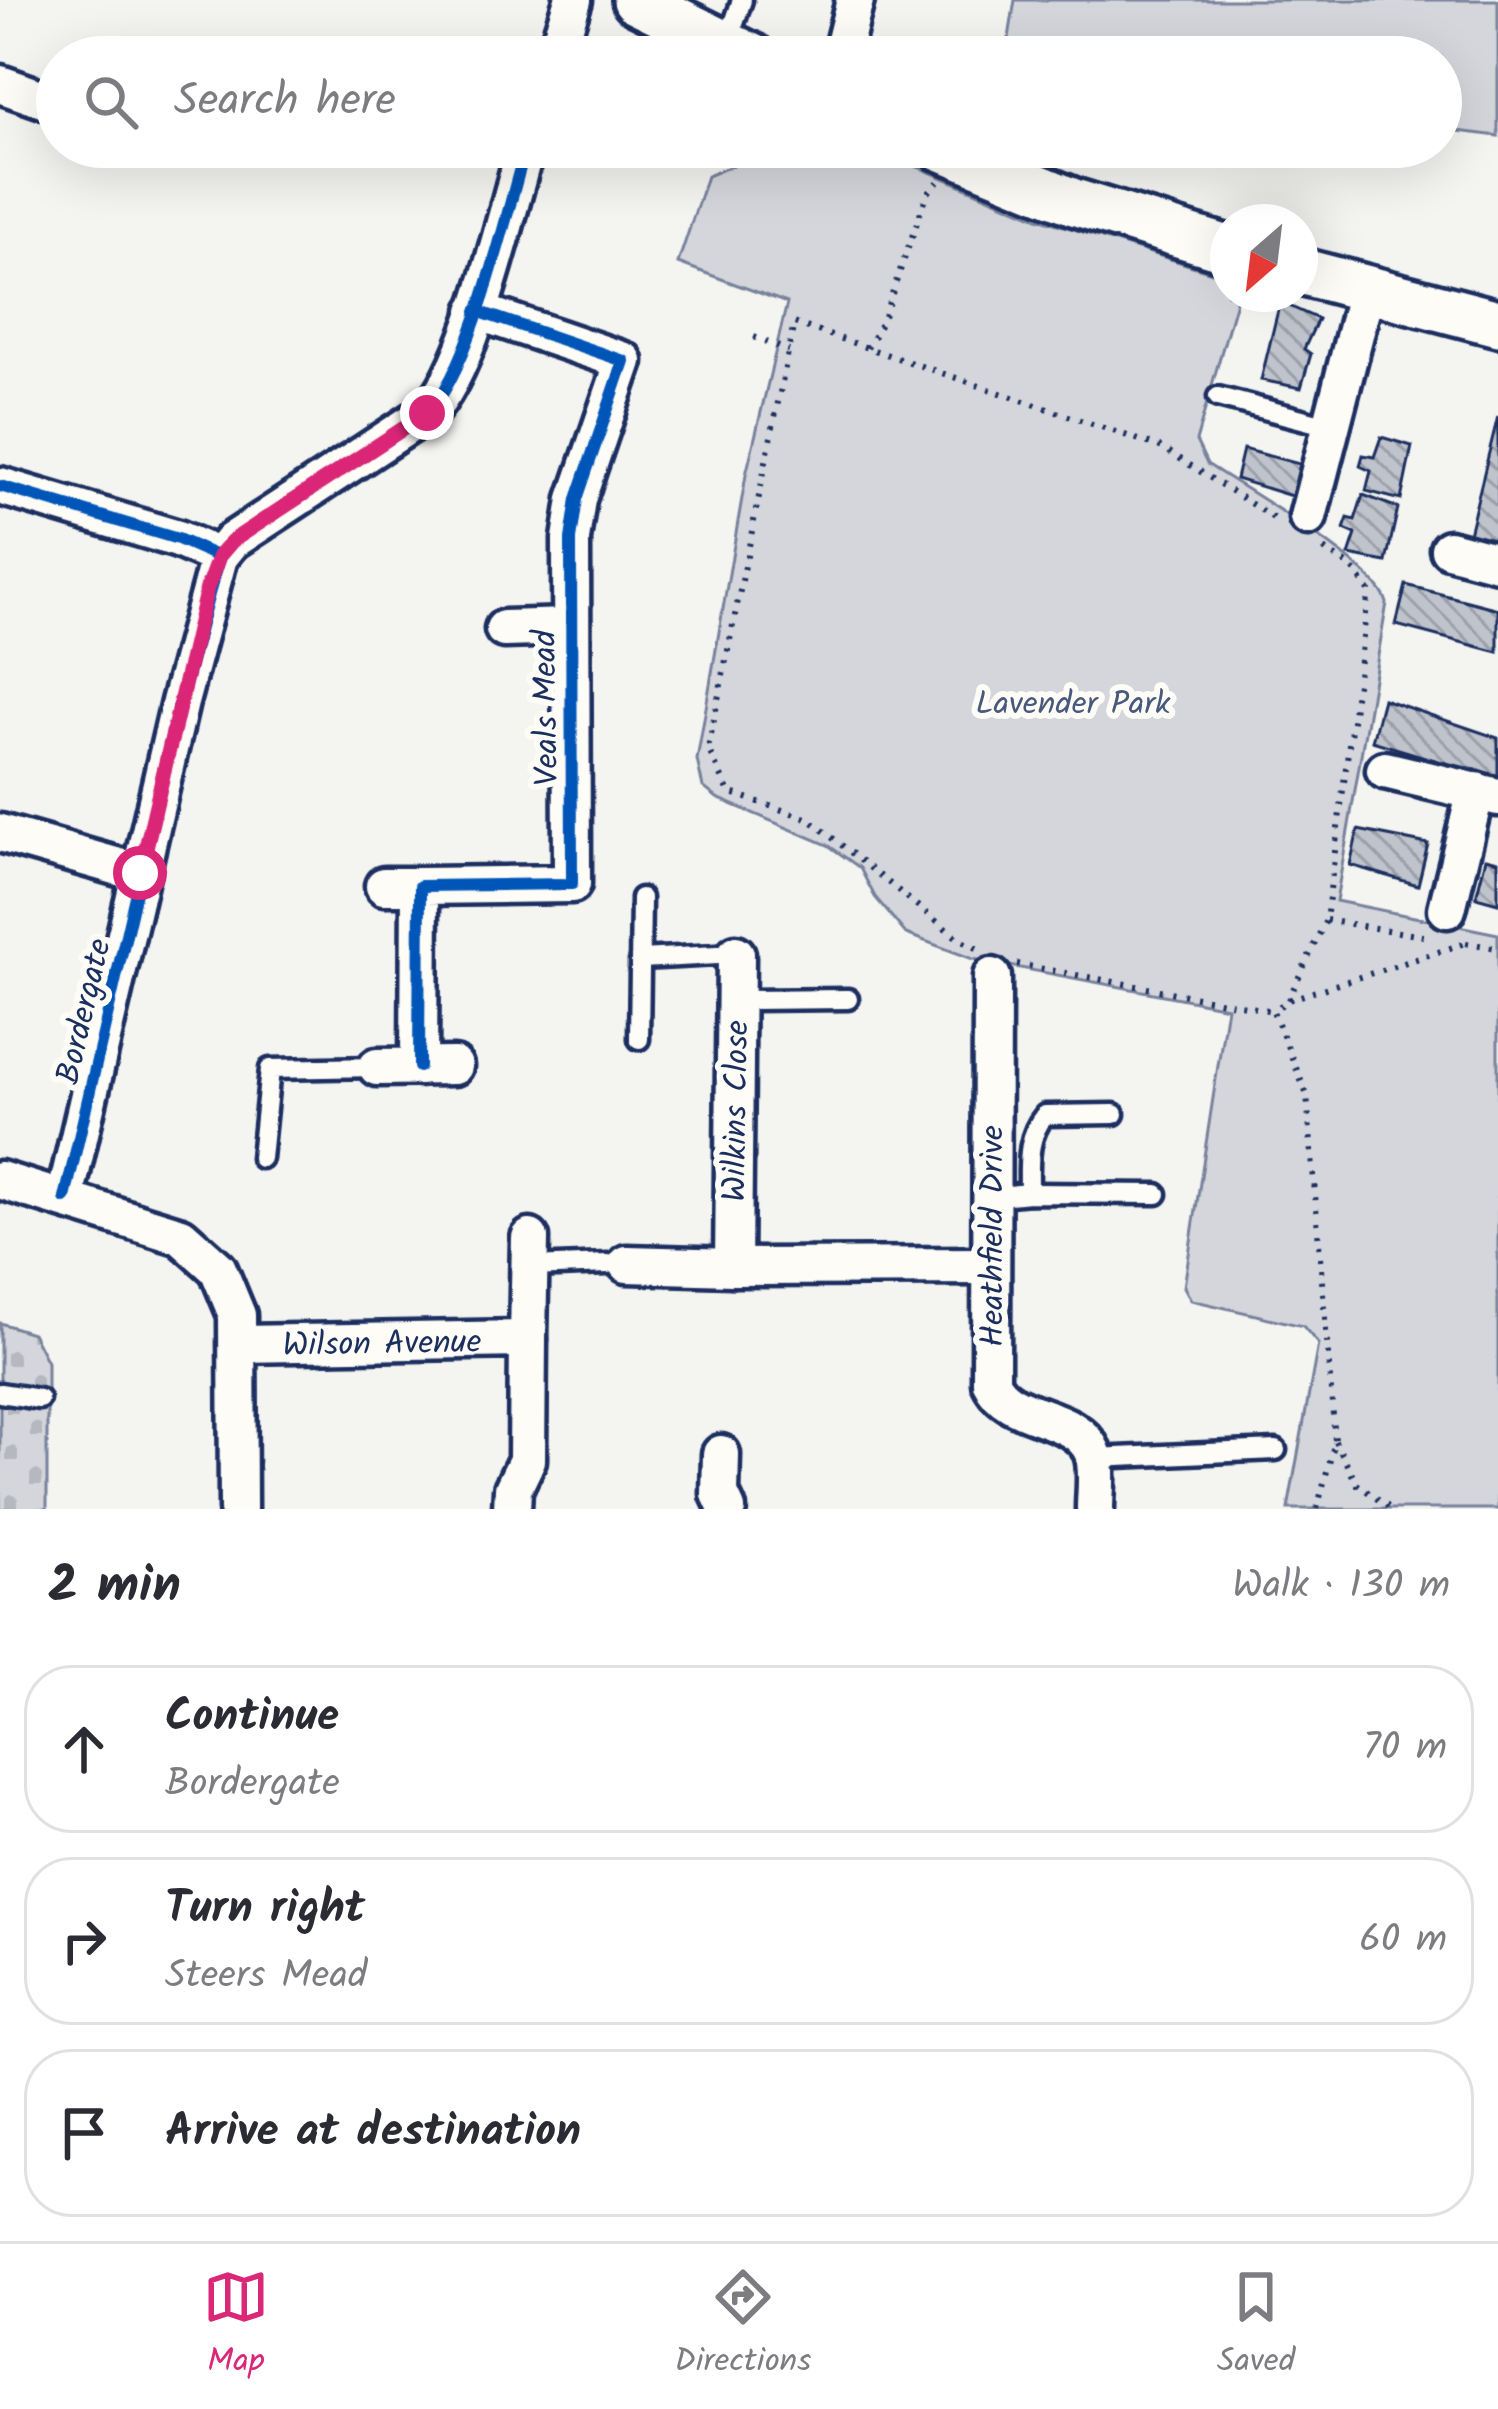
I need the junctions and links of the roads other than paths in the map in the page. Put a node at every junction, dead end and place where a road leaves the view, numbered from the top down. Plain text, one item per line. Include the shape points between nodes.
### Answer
1 (573, 0) edge
2 (636, 0) edge
3 (742, 0) edge
4 (854, 0) edge
5 (562, 36) edge
6 (709, 36) edge
7 (741, 36) edge
8 (846, 36) edge
9 (0, 84) edge
10 (36, 97) edge
11 (520, 168) edge
12 (990, 168) edge
13 (1210, 244) edge
14 (1318, 276) edge
15 (1366, 291) junction
16 (477, 311) junction
17 (1498, 323) edge
18 (1218, 398) dead end
19 (1329, 426) junction
20 (0, 486) edge
21 (1299, 527) road end
22 (1449, 549) dead end
23 (219, 556) junction
24 (1498, 562) edge
25 (569, 627) junction
26 (504, 629) dead end
27 (1384, 770) dead end
28 (1487, 794) edge
29 (0, 833) edge
30 (140, 873) junction
31 (640, 898) dead end
32 (1447, 909) dead end
33 (736, 955) joint
34 (640, 959) junction
35 (998, 965) road end
36 (848, 999) dead end
37 (735, 1000) junction
38 (639, 1039) dead end
39 (377, 1067) joint
40 (1114, 1114) dead end
41 (261, 1158) dead end
42 (0, 1180) edge
43 (1028, 1192) junction
44 (1157, 1194) dead end
45 (990, 1197) junction
46 (65, 1198) junction
47 (531, 1252) joint
48 (617, 1264) joint
49 (989, 1266) junction
50 (733, 1267) junction
51 (527, 1339) junction
52 (238, 1344) junction
53 (0, 1393) edge
54 (39, 1399) dead end
55 (1276, 1450) dead end
56 (721, 1454) dead end
57 (1095, 1458) junction
58 (238, 1509) edge
59 (512, 1509) edge
60 (728, 1509) edge
61 (1095, 1509) edge

1 - 5 street
2 - 6 street
3 - 7 lane
4 - 8 street
9 - 10 street
11 - 16 street
12 - 13 street
14 - 15 street
15 - 17 street
15 - 19 street
16 - 23 street via 437,404
16 - 25 street, Veals Mead via 624,361 577,499
18 - 19 lane
19 - 21 street
20 - 23 street
22 - 24 street
23 - 30 street, Bordergate
25 - 26 street, Veals Mead
25 - 39 street, Veals Mead via 572,900 402,886 436,1066
27 - 28 street
28 - 32 street
29 - 30 street
30 - 46 street, Bordergate
31 - 34 lane
33 - 34 lane
33 - 37 street, Wilkins Close
34 - 38 lane
35 - 45 street, Heathfield Drive
36 - 37 lane
37 - 50 street, Wilkins Close
39 - 41 lane via 270,1069
40 - 43 lane via 1045,1115 1030,1144
42 - 46 street, Wilson Avenue
43 - 44 lane
43 - 45 lane
45 - 49 street, Heathfield Drive
46 - 52 street, Wilson Avenue via 181,1236 201,1251 232,1296
47 - 48 lane
47 - 51 street, Wilson Avenue
48 - 50 street
49 - 50 street
49 - 57 street, Heathfield Drive via 995,1393 1078,1434
51 - 52 street, Wilson Avenue
51 - 59 street, Wilson Avenue via 527,1460
52 - 58 street, Wilson Avenue
53 - 54 lane
55 - 57 lane
56 - 60 street via 720,1494
57 - 61 street

